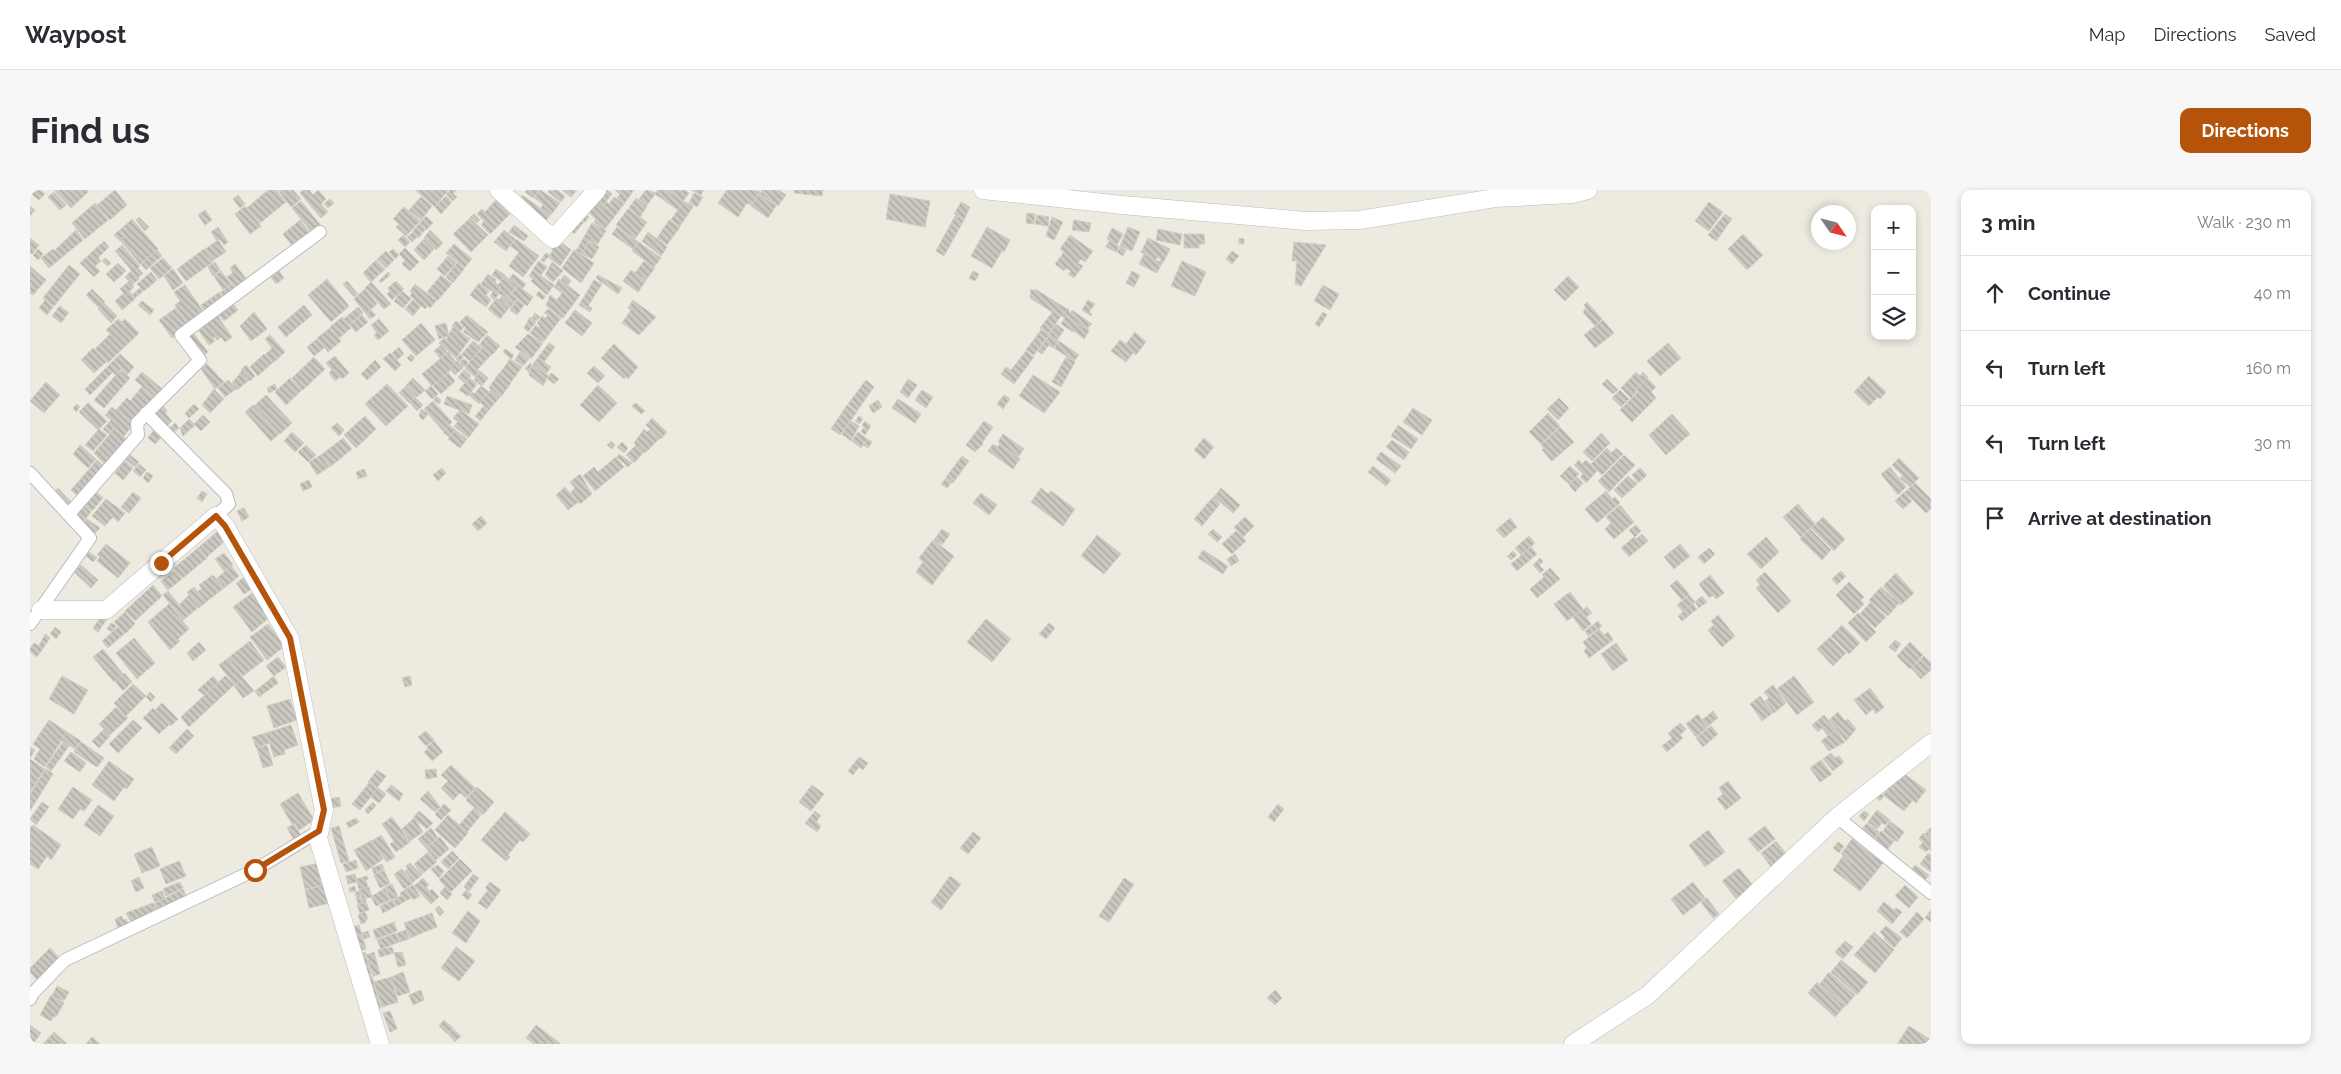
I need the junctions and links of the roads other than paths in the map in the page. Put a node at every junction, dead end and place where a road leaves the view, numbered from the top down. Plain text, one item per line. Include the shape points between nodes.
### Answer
1 (499, 190) edge
2 (597, 190) edge
3 (983, 190) edge
4 (1588, 190) edge
5 (320, 232) dead end
6 (146, 413) junction
7 (30, 473) edge
8 (69, 514) junction
9 (216, 516) junction
10 (41, 610) junction
11 (30, 624) edge
12 (1931, 742) edge
13 (1837, 817) junction
14 (319, 831) junction
15 (1931, 893) edge
16 (30, 999) edge
17 (380, 1044) edge
18 (1573, 1044) edge

1 - 2 street via 554,239
3 - 4 street via 1306,221 1360,220 1495,198 1572,194
5 - 6 street via 180,335 200,360
6 - 8 street via 137,423 138,435
6 - 9 street via 226,494 229,504
7 - 8 street
8 - 10 street via 90,538
9 - 10 street via 106,610
9 - 14 street via 225,526 290,638 324,810
10 - 11 street
12 - 13 street
13 - 15 street
13 - 18 street via 1648,995
14 - 16 street via 255,870 65,960
14 - 17 street via 318,838

